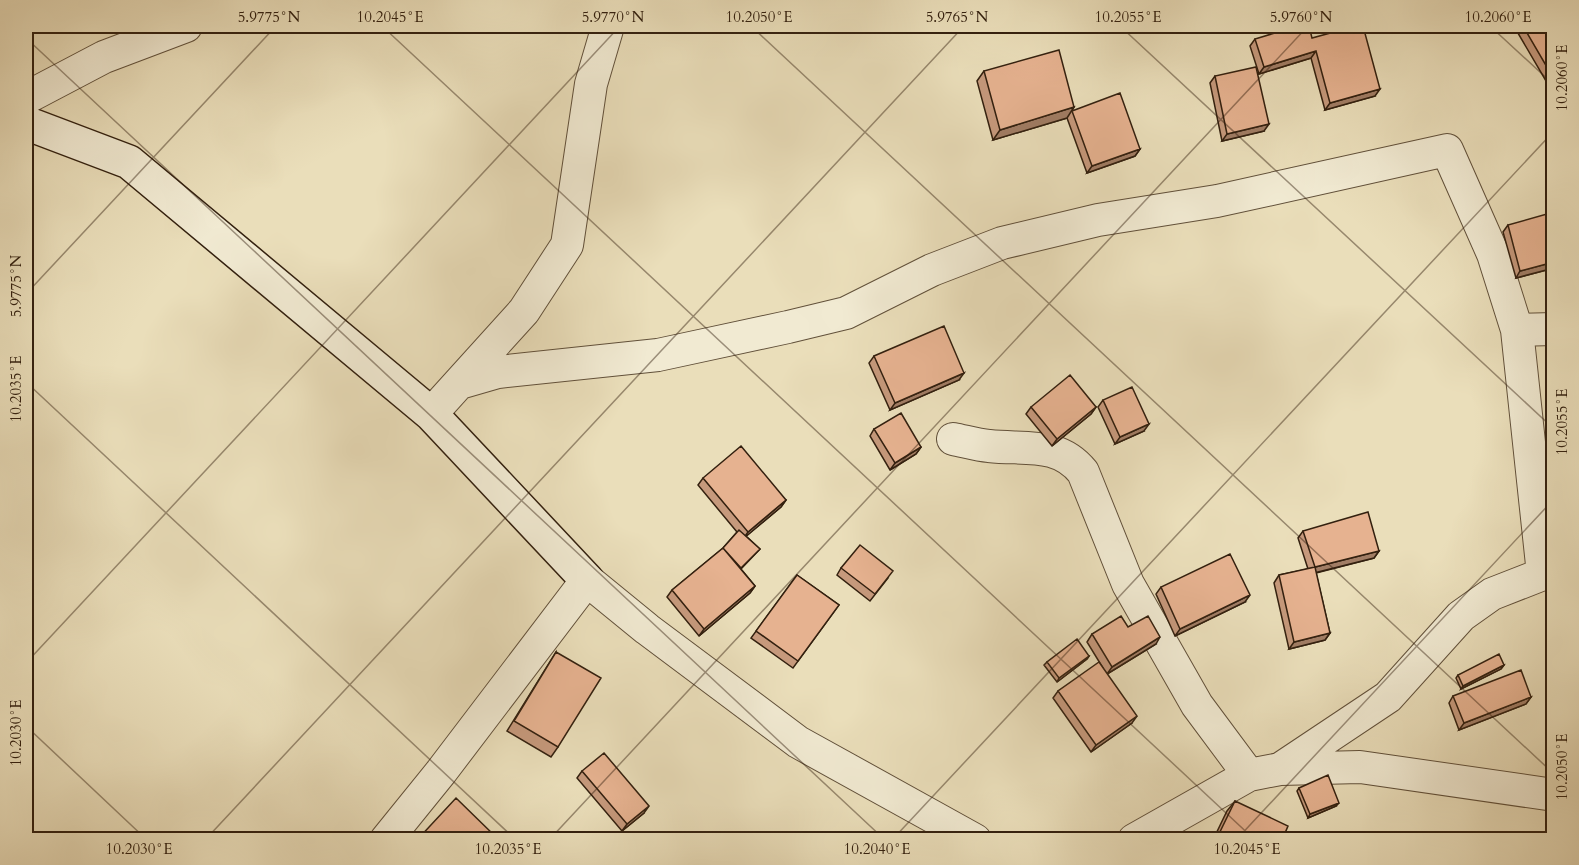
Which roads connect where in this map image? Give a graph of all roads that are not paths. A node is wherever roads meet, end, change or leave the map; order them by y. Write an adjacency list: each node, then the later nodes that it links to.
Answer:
1 (186, 26): 3 (street)
2 (608, 26): 7 (street)
3 (26, 98)
4 (26, 123): 8 (street)
5 (1554, 329): 6 (street)
6 (1516, 330): 7 (street); 10 (street)
7 (460, 383): 8 (street)
8 (431, 414): 11 (street)
9 (953, 439): 13 (street)
10 (1549, 574): 12 (street)
11 (587, 580): 15 (street); 16 (street)
12 (1280, 769): 13 (street); 14 (street)
13 (1249, 775): 17 (street)
14 (1552, 797)
15 (386, 840)
16 (975, 840)
17 (1134, 840)

